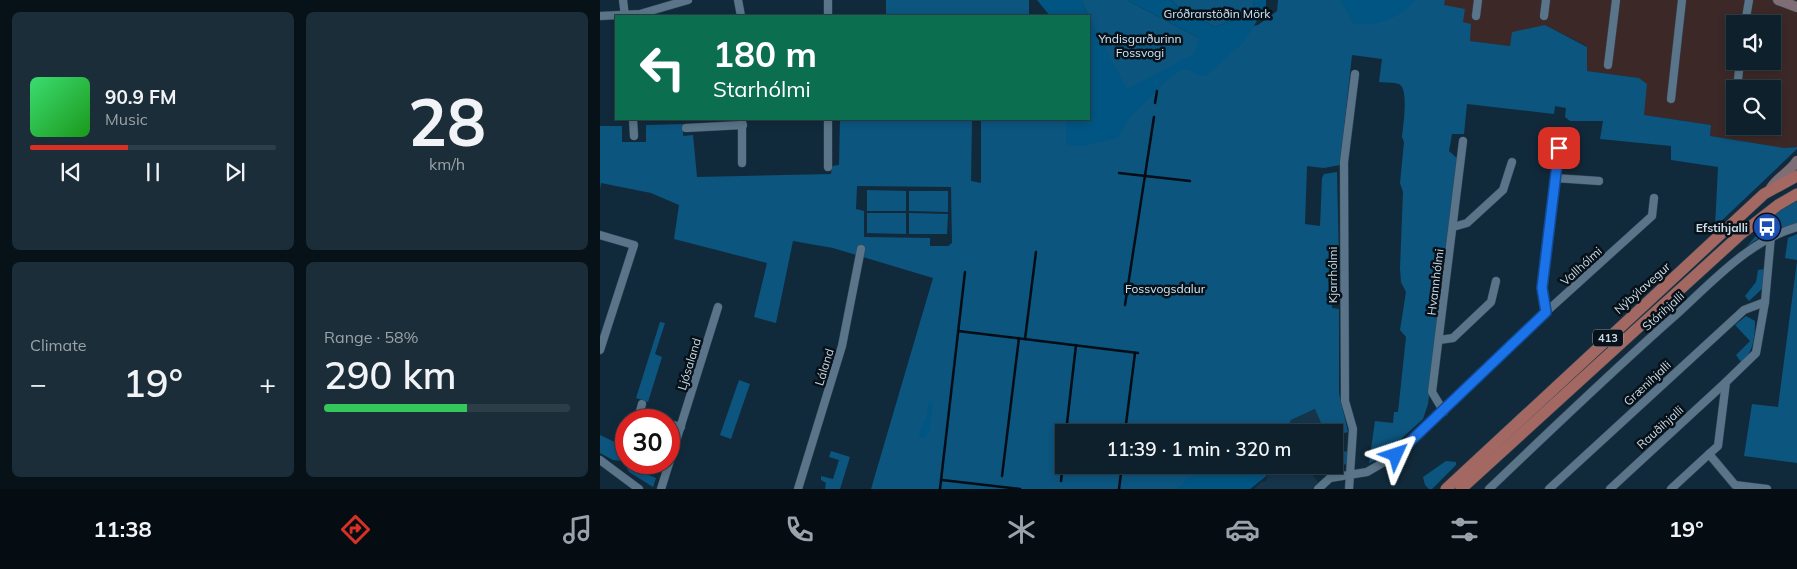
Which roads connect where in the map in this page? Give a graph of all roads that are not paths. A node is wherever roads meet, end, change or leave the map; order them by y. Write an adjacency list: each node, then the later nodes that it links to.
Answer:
1 (624, 0): 10 (street)
2 (688, 0): 11 (street)
3 (738, 0): 12 (street)
4 (828, 0): 13 (street)
5 (1478, 0): 17 (street)
6 (1546, 0): 18 (street)
7 (1616, 0): 19 (street)
8 (1682, 0): 21 (street)
9 (1749, 0): 14 (street)
10 (629, 15)
11 (633, 15)
12 (741, 15)
13 (828, 15)
14 (1746, 15)
15 (600, 16): 16 (street)
16 (615, 16)
17 (1476, 16)
18 (1544, 16)
19 (1608, 65)
20 (1354, 74): 58 (street, Kjarrhólmi)
21 (1671, 99)
22 (634, 120): 26 (street)
23 (828, 120): 32 (street)
24 (742, 122): 25 (street); 31 (street)
25 (686, 128)
26 (634, 136)
27 (1463, 141): 39 (street, Hvannhólmi)
28 (1559, 148): 34 (street)
29 (1797, 161): 36 (street)
30 (1512, 162): 39 (street)
31 (742, 163)
32 (828, 167)
33 (1797, 176): 36 (main road, Nýbýlavegur / 413)
34 (1556, 178): 35 (street); 47 (street)
35 (1599, 181)
36 (1771, 188): 64 (main road, Nýbýlavegur / 413)
37 (1797, 194): 65 (main road, 413)
38 (1654, 198): 47 (street, Vallhólmi)
39 (1453, 227): 48 (street, Hvannhólmi)
40 (1797, 227): 42 (street, Stórihjalli)
41 (600, 235): 49 (street)
42 (1771, 236): 45 (street); 66 (street, Stórihjalli)
43 (861, 249): 61 (street, Láland)
44 (1496, 281): 48 (street)
45 (1765, 302): 50 (street); 67 (street, Grænihjalli)
46 (718, 307): 54 (street, Ljósaland)
47 (1546, 312): 53 (street, Vallhólmi)
48 (1439, 340): 53 (street, Hvannhólmi)
49 (600, 350)
50 (1726, 382): 55 (street); 68 (street, Rauðihjalli)
51 (642, 404): 52 (street)
52 (641, 409)
53 (1444, 412): 58 (street, Vallhólmi)
54 (680, 427)
55 (1709, 454): 69 (street); 70 (street)
56 (600, 460): 59 (street)
57 (666, 474): 60 (street, Ljósaland)
58 (1350, 474): 62 (street, Vallhólmi); 63 (street, Kjarrhólmi)
59 (639, 489)
60 (662, 489)
61 (798, 489)
62 (1318, 489)
63 (1349, 489)
64 (1446, 489)
65 (1462, 489)
66 (1489, 489)
67 (1549, 489)
68 (1610, 489)
69 (1671, 489)
70 (1767, 489)

